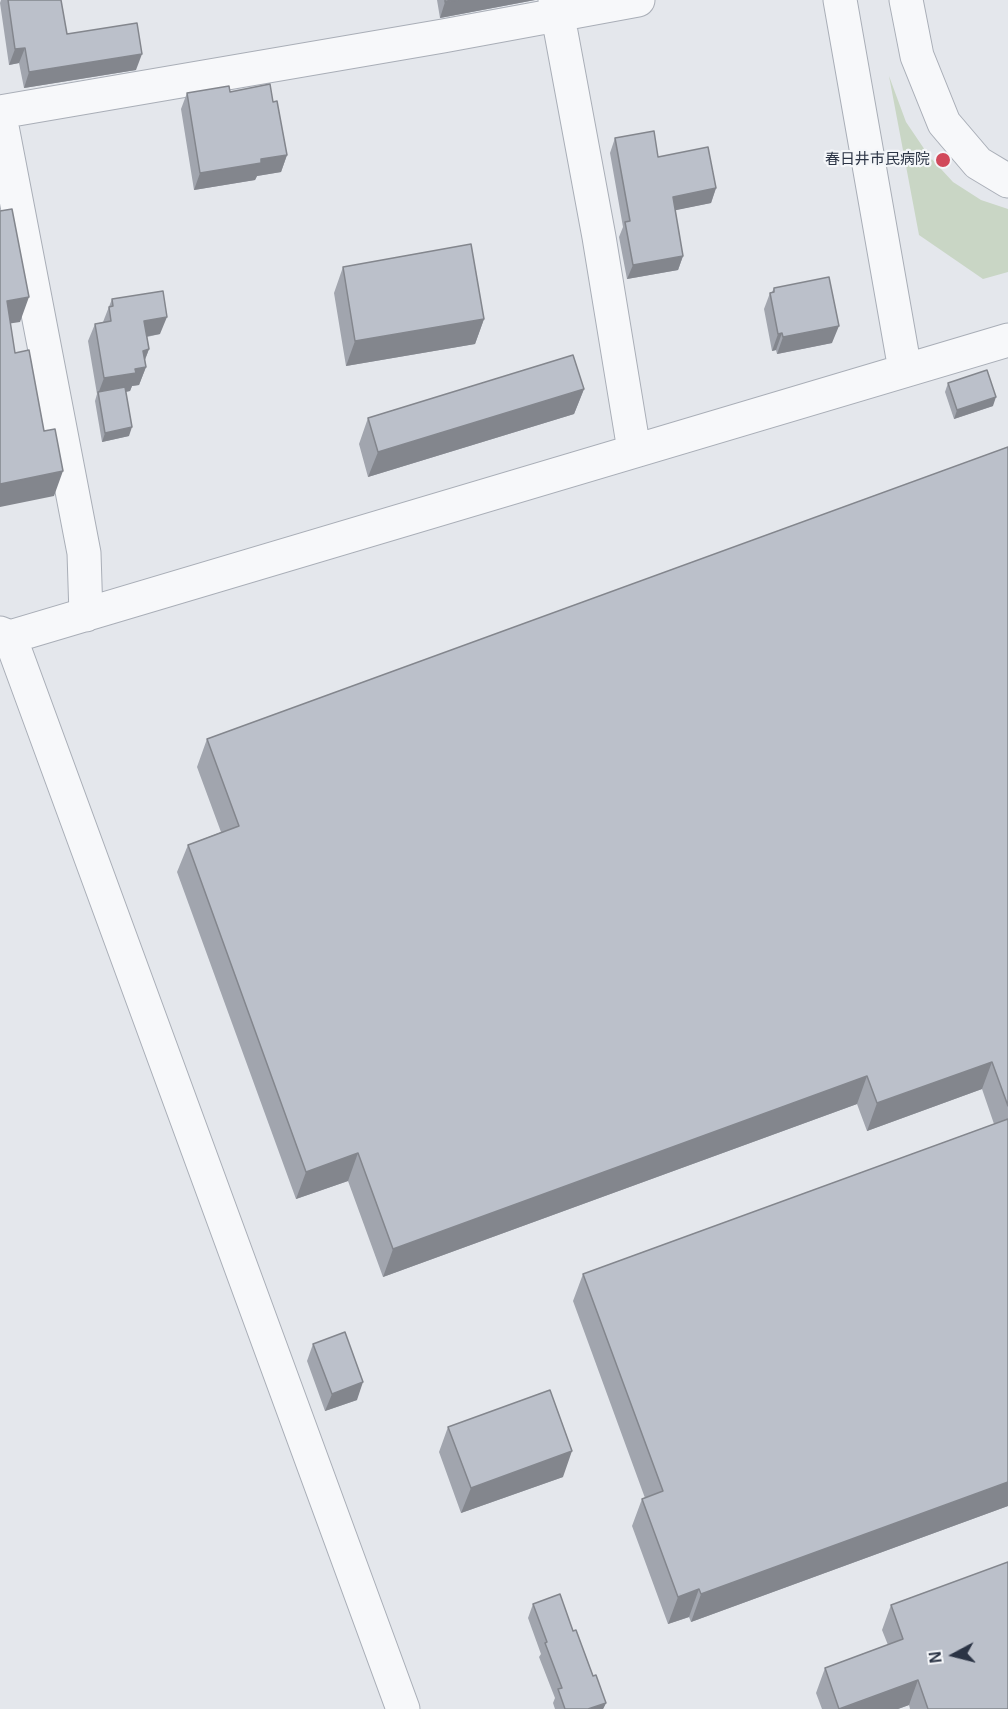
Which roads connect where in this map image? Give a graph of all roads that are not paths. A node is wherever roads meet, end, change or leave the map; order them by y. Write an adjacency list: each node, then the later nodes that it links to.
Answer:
1 (638, 0): 4 (street)
2 (840, 0): 8 (street)
3 (906, 0): 6 (street)
4 (556, 7): 5 (street); 9 (street)
5 (0, 114): 10 (street)
6 (1008, 181)
7 (1008, 340): 8 (street)
8 (905, 370): 9 (street)
9 (634, 450): 10 (street)
10 (86, 615): 11 (street)
11 (3, 637): 12 (street)
12 (403, 1709)

